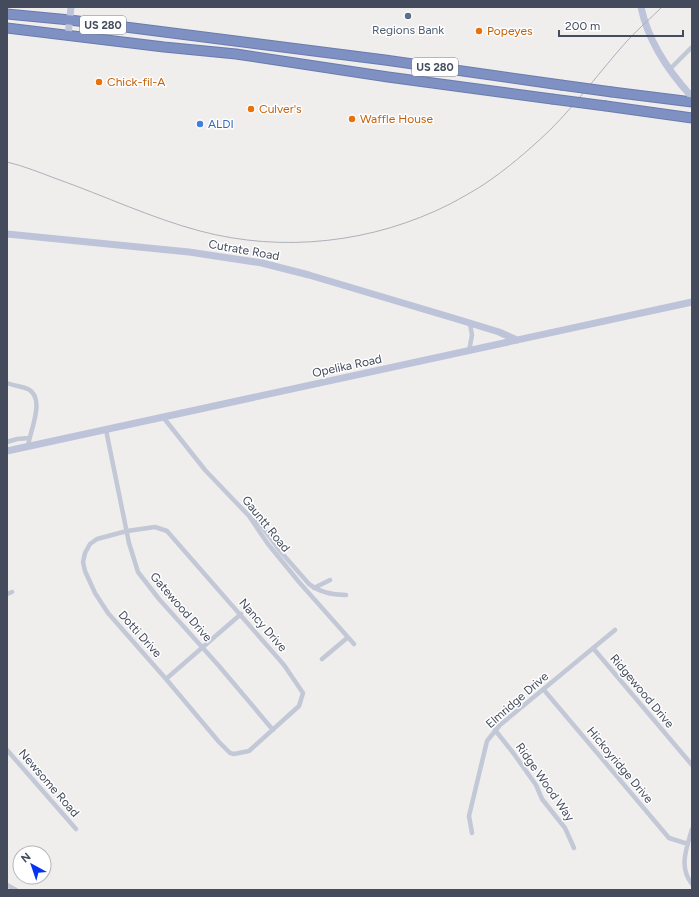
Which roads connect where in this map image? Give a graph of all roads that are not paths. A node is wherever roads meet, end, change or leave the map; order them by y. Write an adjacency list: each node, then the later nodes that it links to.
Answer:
1 (71, 7): 4 (main road)
2 (641, 7): 8 (main road)
3 (7, 14): 4 (highway, US 280)
4 (70, 20): 6 (main road); 10 (highway, US 280, bridge)
5 (7, 28): 6 (highway, US 280)
6 (68, 35): 11 (highway, US 280, bridge)
7 (692, 48): 8 (street)
8 (669, 70): 9 (main road)
9 (692, 98)
10 (692, 102)
11 (692, 118)
12 (7, 234): 14 (main road, Cutrate Road)
13 (692, 302): 15 (main road, Opelika Road)
14 (470, 324): 15 (main road, Cutrate Road); 16 (street)
15 (517, 340): 16 (main road, Opelika Road)
16 (469, 351): 18 (main road, Opelika Road)
17 (7, 383): 21 (street)
18 (163, 417): 19 (main road, Opelika Road); 23 (street, Gauntt Road)
19 (106, 430): 21 (main road, Opelika Road); 24 (street, Gatewood Drive)
20 (7, 442): 21 (street)
21 (29, 442): 22 (main road, Opelika Road)
22 (7, 451)
23 (253, 520): 26 (street); 30 (street, Gauntt Road)
24 (127, 531): 28 (street, Nancy Drive); 32 (street, Gatewood Drive); 35 (street, Dotti Drive)
25 (330, 580): 26 (street)
26 (314, 588): 27 (street)
27 (346, 595)
28 (241, 614): 32 (street); 37 (street, Nancy Drive)
29 (615, 630): 33 (street, Elmridge Drive)
30 (347, 638): 31 (street, Gauntt Road); 34 (street)
31 (354, 644)
32 (202, 647): 35 (street); 37 (street, Gatewood Drive)
33 (593, 648): 36 (street, Elmridge Drive); 41 (street, Ridgewood Drive)
34 (322, 659)
35 (166, 679): 40 (street, Dotti Drive)
36 (544, 690): 38 (street, Elmridge Drive); 45 (street, Hickoyridge Drive)
37 (272, 730): 40 (street, Nancy Drive)
38 (495, 730): 44 (street, Elmridge Drive); 46 (street, Ridge Wood Way)
39 (7, 750): 42 (street, Newsome Road)
40 (234, 754)
41 (692, 765)
42 (76, 829)
43 (692, 829): 45 (street)
44 (472, 833)
45 (688, 844): 47 (street)
46 (574, 848)
47 (692, 884)
48 (7, 885): 49 (street)
49 (16, 890)

